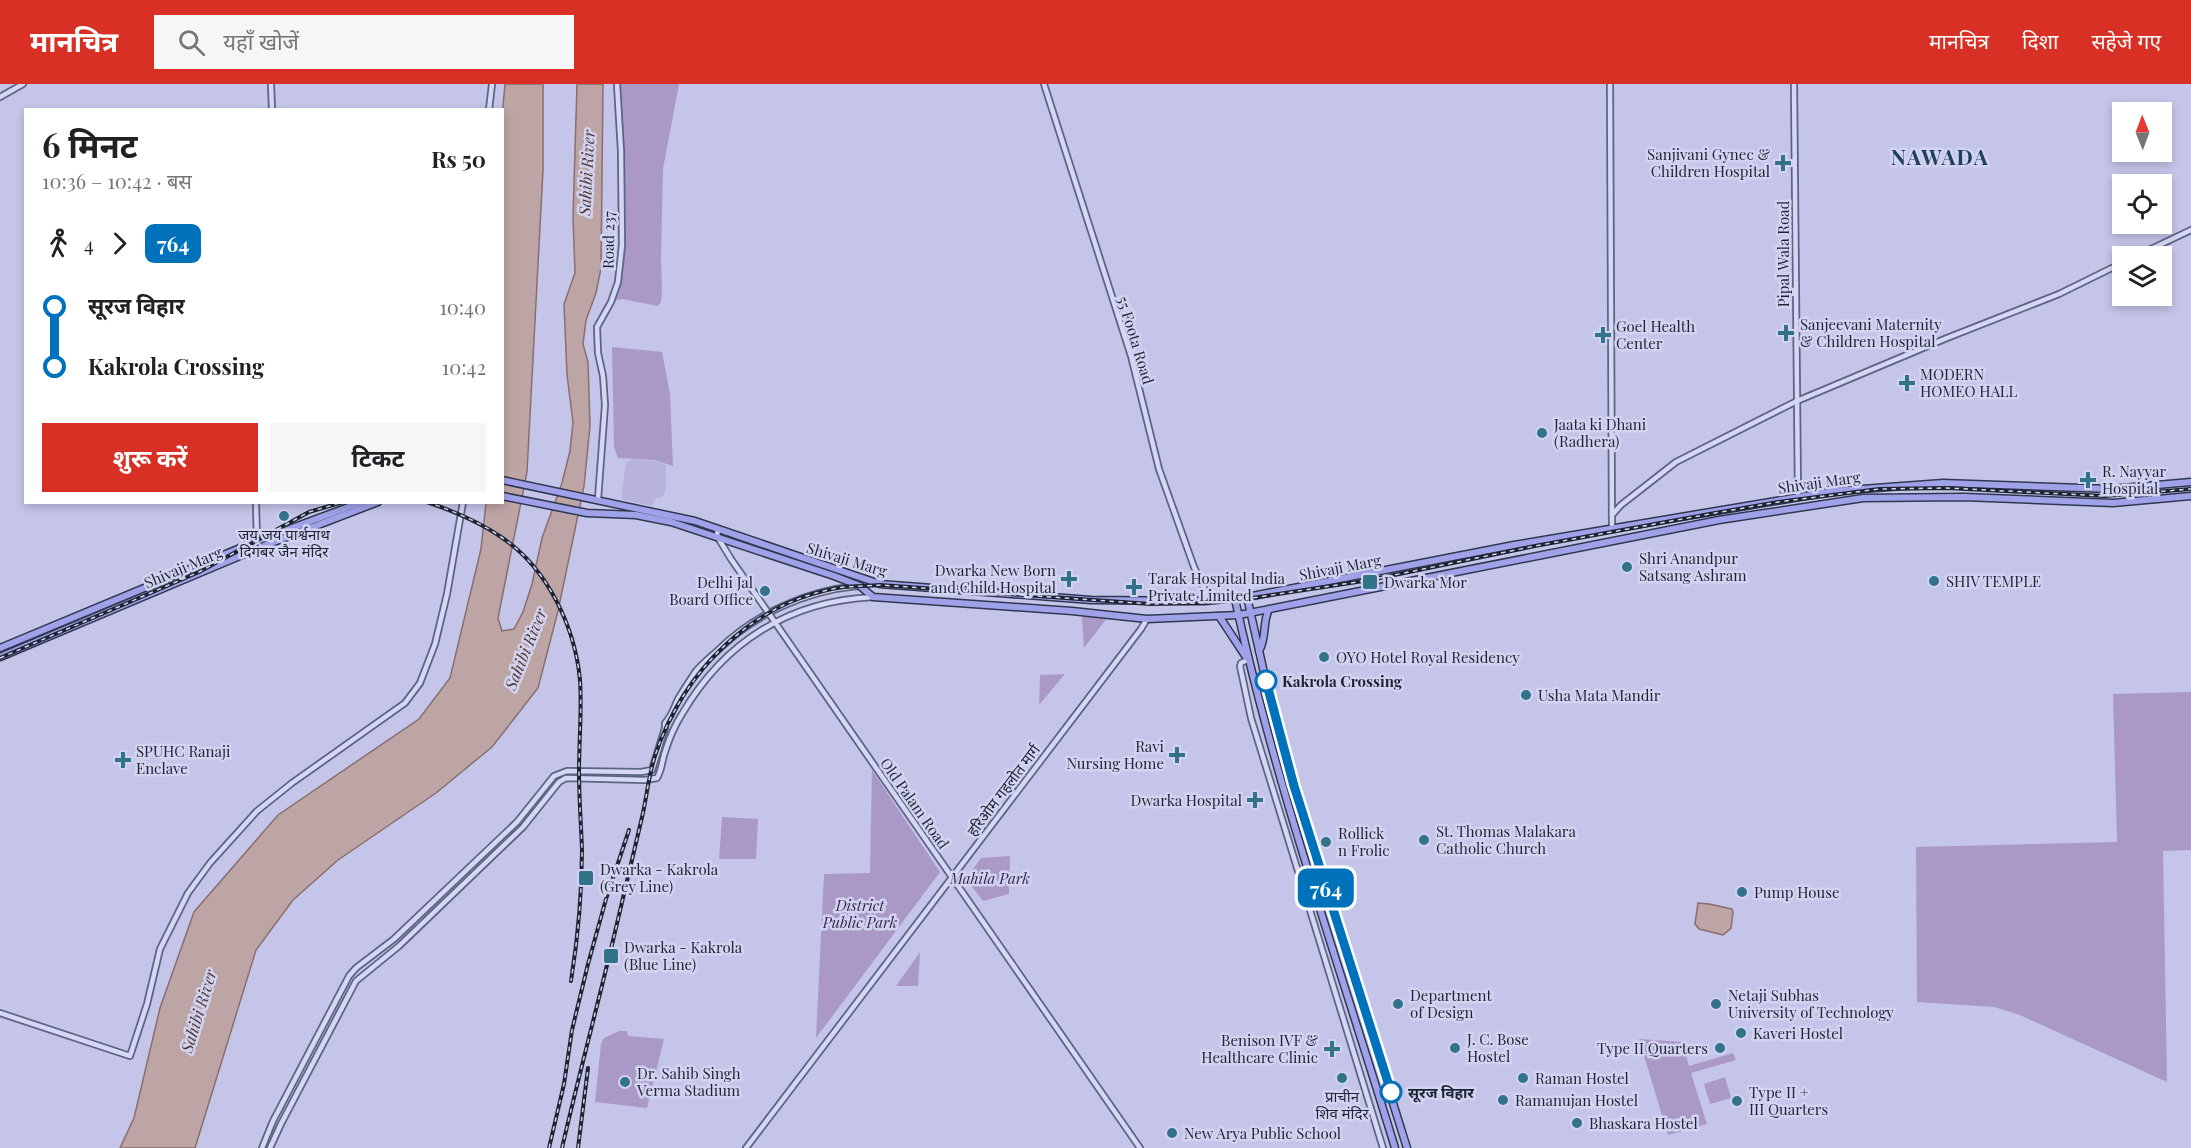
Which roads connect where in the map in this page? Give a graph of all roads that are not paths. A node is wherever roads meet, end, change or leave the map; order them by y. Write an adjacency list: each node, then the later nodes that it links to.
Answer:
1 (23, 84): 8 (street)
2 (271, 84): 9 (street)
3 (492, 84): 10 (street)
4 (617, 84): 21 (street, Road 237)
5 (1044, 84): 42 (street, 55 Foota Road)
6 (1610, 84): 27 (street)
7 (1794, 84): 14 (street, Pipal Wala Road)
8 (0, 97)
9 (272, 108)
10 (489, 108)
11 (2191, 230): 12 (street)
12 (2157, 246)
13 (2112, 268): 14 (street)
14 (1797, 401): 19 (street, Pipal Wala Road); 27 (street)
15 (504, 480): 21 (main road, Shivaji Marg)
16 (2191, 482): 17 (main road, Shivaji Marg)
17 (2042, 487): 19 (main road, Shivaji Marg); 22 (main road)
18 (504, 496): 29 (main road, Shivaji Marg)
19 (1798, 496): 28 (main road, Shivaji Marg)
20 (2191, 496): 22 (main road, Shivaji Marg)
21 (598, 499): 29 (main road, Shivaji Marg)
22 (2041, 500): 34 (main road, Shivaji Marg)
23 (256, 504): 32 (street)
24 (357, 504): 32 (main road, Shivaji Marg)
25 (373, 504): 33 (main road, Shivaji Marg)
26 (463, 504): 57 (street)
27 (1612, 515): 28 (street)
28 (1612, 528): 30 (main road, Shivaji Marg)
29 (717, 532): 36 (main road, Shivaji Marg); 37 (main road, Shivaji Marg); 44 (street, Old Palam Road)
30 (1562, 538): 31 (main road, Shivaji Marg); 34 (main road)
31 (1546, 540): 35 (main road); 40 (main road, Shivaji Marg)
32 (257, 541): 33 (street); 50 (main road, Shivaji Marg)
33 (257, 549): 52 (main road, Shivaji Marg)
34 (1567, 550): 35 (main road, Shivaji Marg)
35 (1551, 553): 43 (main road, Shivaji Marg)
36 (880, 585): 37 (main road); 39 (main road); 42 (main road, Shivaji Marg)
37 (860, 586): 38 (main road, Shivaji Marg); 44 (street)
38 (873, 597): 39 (main road, Shivaji Marg); 49 (street)
39 (887, 597): 48 (main road, Shivaji Marg)
40 (1247, 597): 41 (main road, Shivaji Marg); 45 (main road)
41 (1235, 599): 42 (main road, Shivaji Marg); 46 (main road)
42 (1210, 601)
43 (1269, 609): 45 (main road, Shivaji Marg); 51 (main road)
44 (768, 613): 49 (street, Old Palam Road); 54 (street)
45 (1251, 613): 46 (main road, Shivaji Marg); 51 (main road)
46 (1239, 615): 47 (main road, Shivaji Marg); 53 (main road)
47 (1219, 616): 48 (main road, Shivaji Marg); 53 (main road)
48 (1147, 619): 56 (street, हरिओम गहलोत मार्ग)
49 (775, 623): 55 (street); 56 (street, Old Palam Road)
50 (0, 648)
51 (1259, 651): 64 (main road)
52 (0, 657)
53 (1249, 660): 62 (street); 63 (main road)
54 (603, 771): 55 (street); 58 (street)
55 (603, 779): 59 (street)
56 (951, 877): 60 (street, हरिओम गहलोत मार्ग); 61 (street, Old Palam Road)
57 (0, 1013)
58 (262, 1148)
59 (270, 1148)
60 (746, 1148)
61 (1140, 1148)
62 (1383, 1148)
63 (1395, 1148)
64 (1407, 1148)

